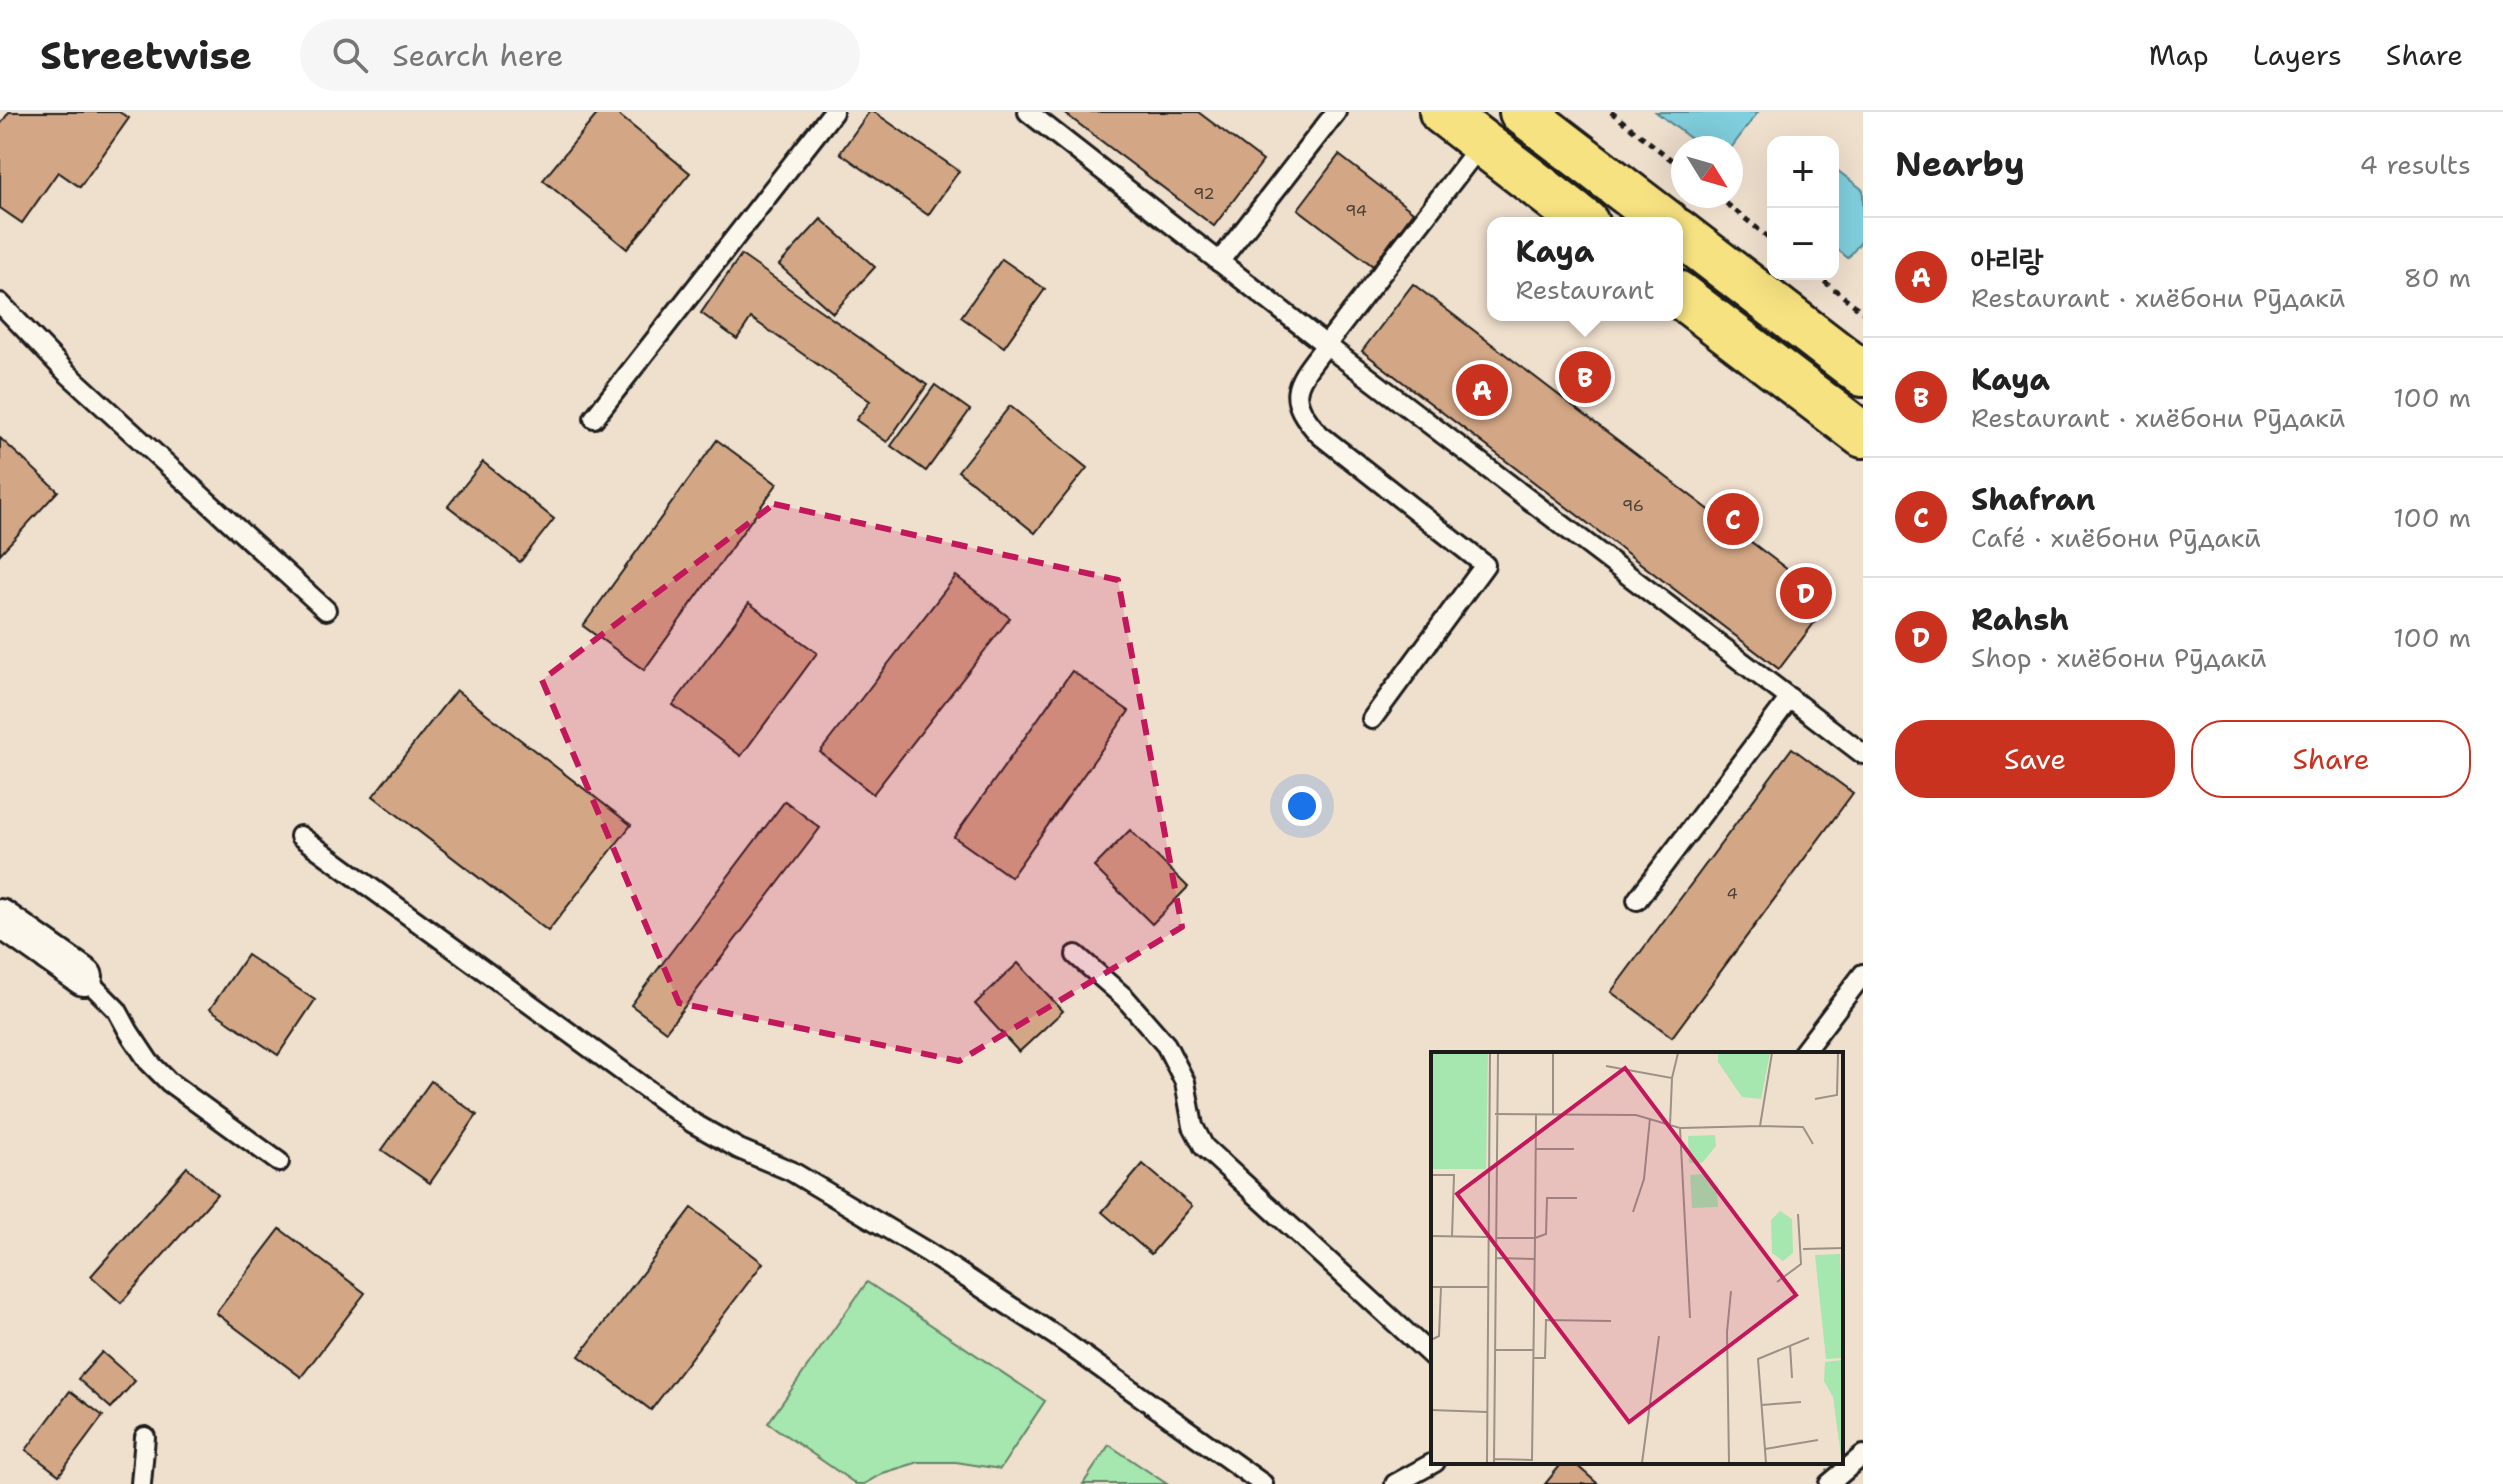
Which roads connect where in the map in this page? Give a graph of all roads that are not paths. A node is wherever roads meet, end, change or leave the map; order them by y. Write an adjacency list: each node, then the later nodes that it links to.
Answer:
1 (833, 112): 15 (lane)
2 (1028, 112): 10 (lane)
3 (1336, 112): 10 (lane)
4 (1442, 112): 6 (highway)
5 (1522, 112): 8 (highway)
6 (1495, 128): 7 (highway); 13 (lane)
7 (1580, 217)
8 (1659, 217)
9 (1683, 236): 14 (highway)
10 (1219, 262): 13 (lane)
11 (1683, 298): 16 (highway)
12 (0, 303): 17 (lane)
13 (1326, 345): 18 (lane); 19 (lane)
14 (1863, 374)
15 (594, 418)
16 (1863, 435)
17 (326, 610)
18 (1790, 698): 20 (lane); 22 (lane)
19 (1372, 719)
20 (1863, 754)
21 (300, 836): 34 (lane)
22 (1637, 900)
23 (0, 918): 26 (street)
24 (1076, 955): 29 (lane)
25 (1863, 974): 27 (lane)
26 (84, 977): 28 (lane)
27 (1804, 1052)
28 (279, 1162)
29 (1431, 1355)
30 (145, 1437): 33 (lane)
31 (1863, 1455): 36 (lane)
32 (1431, 1464): 35 (lane)
33 (141, 1484)
34 (1263, 1484)
35 (1395, 1484)
36 (1829, 1484)

